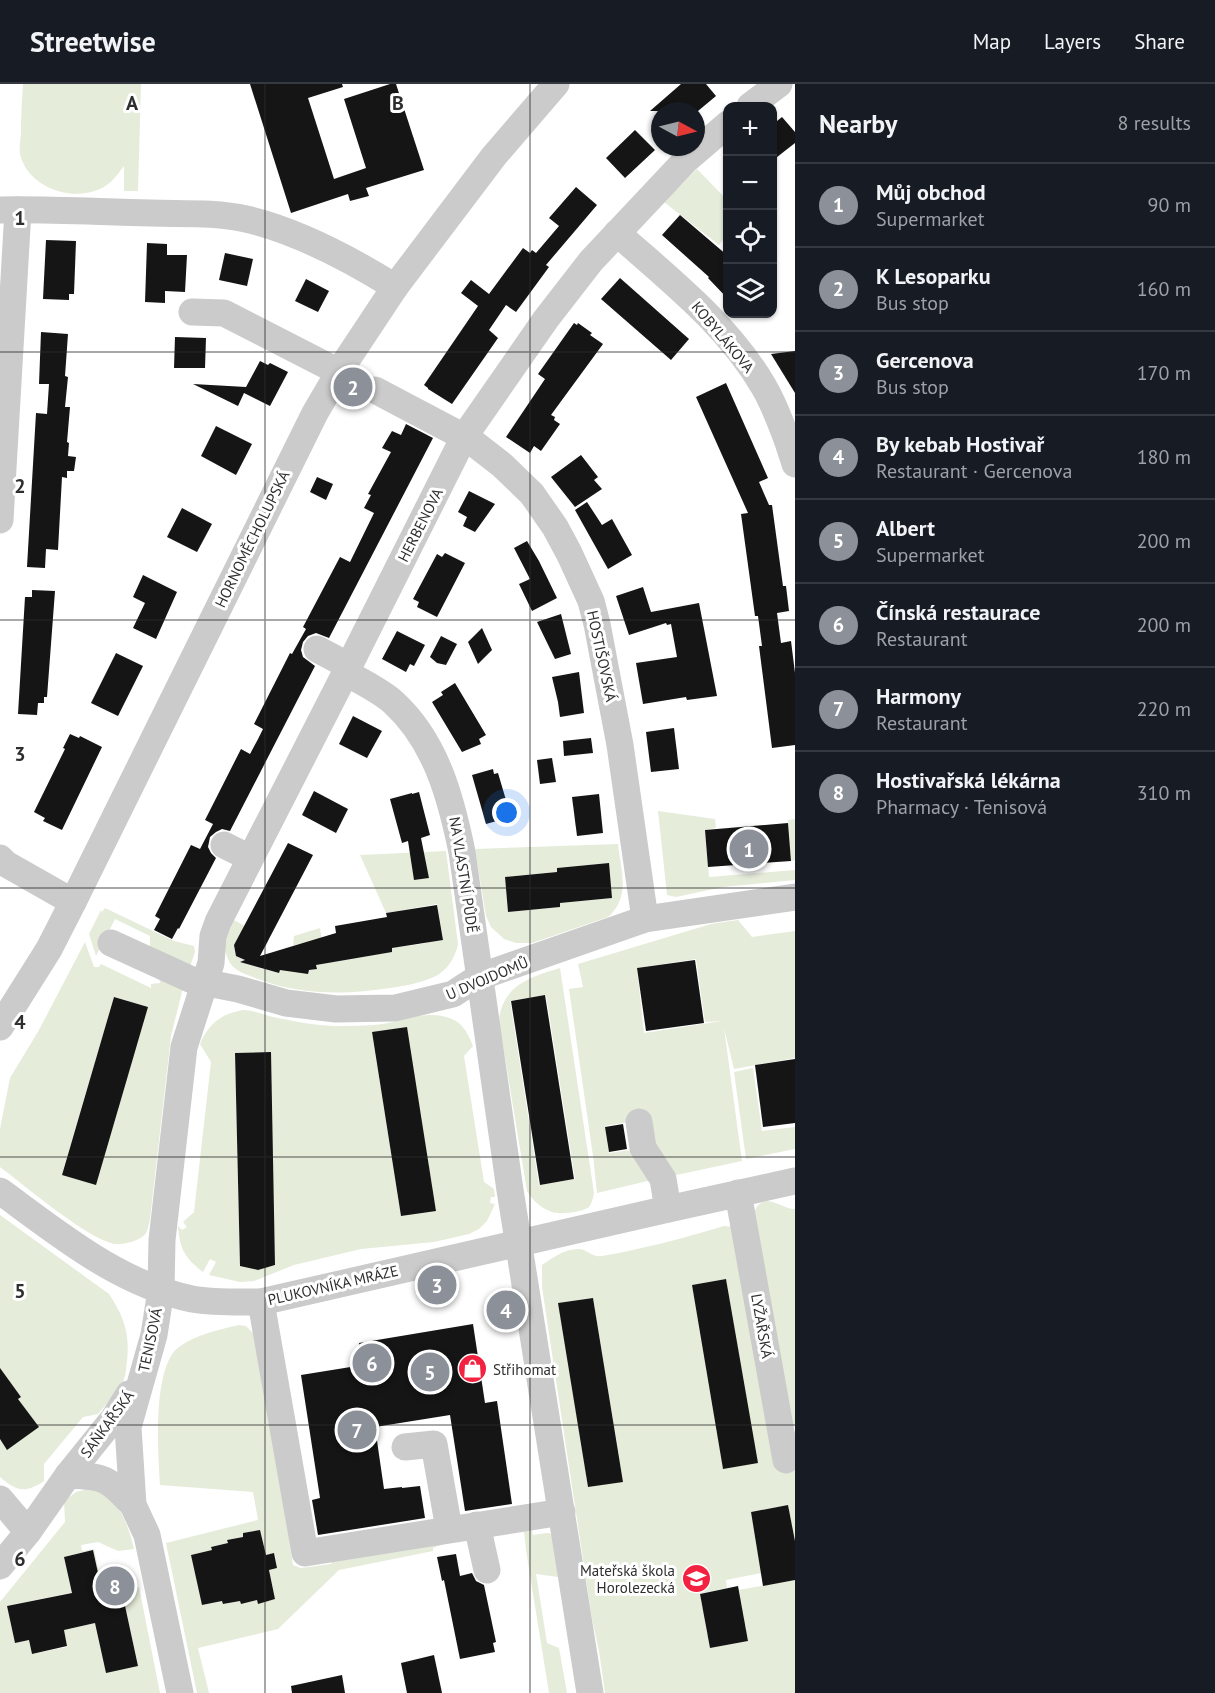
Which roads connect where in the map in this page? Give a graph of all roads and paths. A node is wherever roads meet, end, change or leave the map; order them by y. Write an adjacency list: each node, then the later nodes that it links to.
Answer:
1 (556, 84): 7 (street, HORNOMĚCHOLUPSKÁ)
2 (779, 84): 3 (street)
3 (755, 102)
4 (723, 128): 6 (street, HERBENOVA)
5 (9, 210): 7 (street); 13 (street)
6 (617, 233): 11 (street, HERBENOVA); 12 (street, KOBYLÁKOVA)
7 (395, 287): 9 (street, HORNOMĚCHOLUPSKÁ)
8 (192, 312): 9 (street)
9 (339, 372): 20 (street, HORNOMĚCHOLUPSKÁ)
10 (375, 390): 11 (street, HOSTIŠOVSKÁ)
11 (464, 437): 15 (street, HERBENOVA); 21 (street, HOSTIŠOVSKÁ)
12 (794, 460)
13 (0, 520)
14 (317, 649): 15 (street, NA VLASTNÍ PŮDĚ)
15 (347, 669): 18 (street, HERBENOVA); 23 (street, NA VLASTNÍ PŮDĚ)
16 (224, 845): 18 (street)
17 (0, 858): 20 (street)
18 (250, 858): 24 (street, HERBENOVA)
19 (795, 897): 21 (street, U DVOJDOMŮ)
20 (73, 902): 25 (street, HORNOMĚCHOLUPSKÁ)
21 (645, 919): 23 (street, U DVOJDOMŮ)
22 (111, 943): 24 (street, U DVOJDOMŮ)
23 (479, 977): 24 (street, U DVOJDOMŮ); 31 (street, NA VLASTNÍ PŮDĚ)
24 (204, 982): 32 (street, TENISOVÁ)
25 (0, 1027)
26 (639, 1122): 30 (street)
27 (795, 1181): 29 (street, PLUKOVNÍKA MRÁZE)
28 (0, 1191): 32 (street, PLUKOVNÍKA MRÁZE)
29 (738, 1193): 30 (street, PLUKOVNÍKA MRÁZE); 36 (street, LYŽAŘSKÁ)
30 (668, 1209): 31 (street, PLUKOVNÍKA MRÁZE)
31 (519, 1243): 33 (street, PLUKOVNÍKA MRÁZE); 40 (street, NA VLASTNÍ PŮDĚ)
32 (161, 1290): 33 (street, PLUKOVNÍKA MRÁZE); 34 (street, TENISOVÁ)
33 (261, 1302): 42 (street)
34 (144, 1370): 37 (street, SÁŇKAŘSKÁ); 39 (street, TENISOVÁ)
35 (405, 1448): 42 (street)
36 (786, 1460)
37 (68, 1475): 39 (street, SÁŇKAŘSKÁ); 43 (street, SÁŇKAŘSKÁ)
38 (0, 1499): 43 (street)
39 (133, 1505): 46 (street, TENISOVÁ)
40 (562, 1512): 41 (street); 47 (street, NA VLASTNÍ PŮDĚ)
41 (477, 1525): 42 (street); 45 (street)
42 (449, 1529)
43 (28, 1532): 44 (street, SÁŇKAŘSKÁ)
44 (0, 1566)
45 (488, 1570)
46 (180, 1693)
47 (590, 1693)

